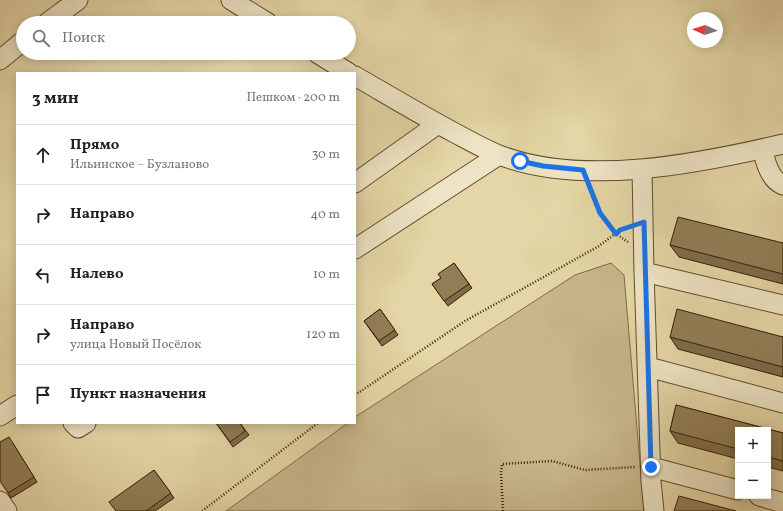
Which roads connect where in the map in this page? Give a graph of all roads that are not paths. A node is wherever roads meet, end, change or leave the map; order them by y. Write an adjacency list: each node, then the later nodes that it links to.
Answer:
1 (78, 0): 3 (street)
2 (231, 0): 4 (street)
3 (56, 16)
4 (257, 16)
5 (16, 47): 6 (street)
6 (0, 60)
7 (328, 60): 8 (street)
8 (347, 72)
9 (356, 77): 10 (street)
10 (438, 124): 13 (street); 15 (street)
11 (783, 144): 12 (street)
12 (762, 149): 14 (street); 16 (street)
13 (499, 155): 14 (street); 17 (street)
14 (642, 169): 18 (street)
15 (356, 182)
16 (783, 185)
17 (356, 248)
18 (644, 272): 19 (street); 20 (street)
19 (783, 305)
20 (648, 367): 21 (street); 26 (street)
21 (783, 403)
22 (16, 406): 23 (street)
23 (0, 416)
24 (74, 424): 25 (street)
25 (84, 424)
26 (651, 467): 27 (street); 32 (street)
27 (735, 489)
28 (769, 499): 30 (street)
29 (0, 501): 31 (street)
30 (783, 503)
31 (7, 511)
32 (654, 511)

